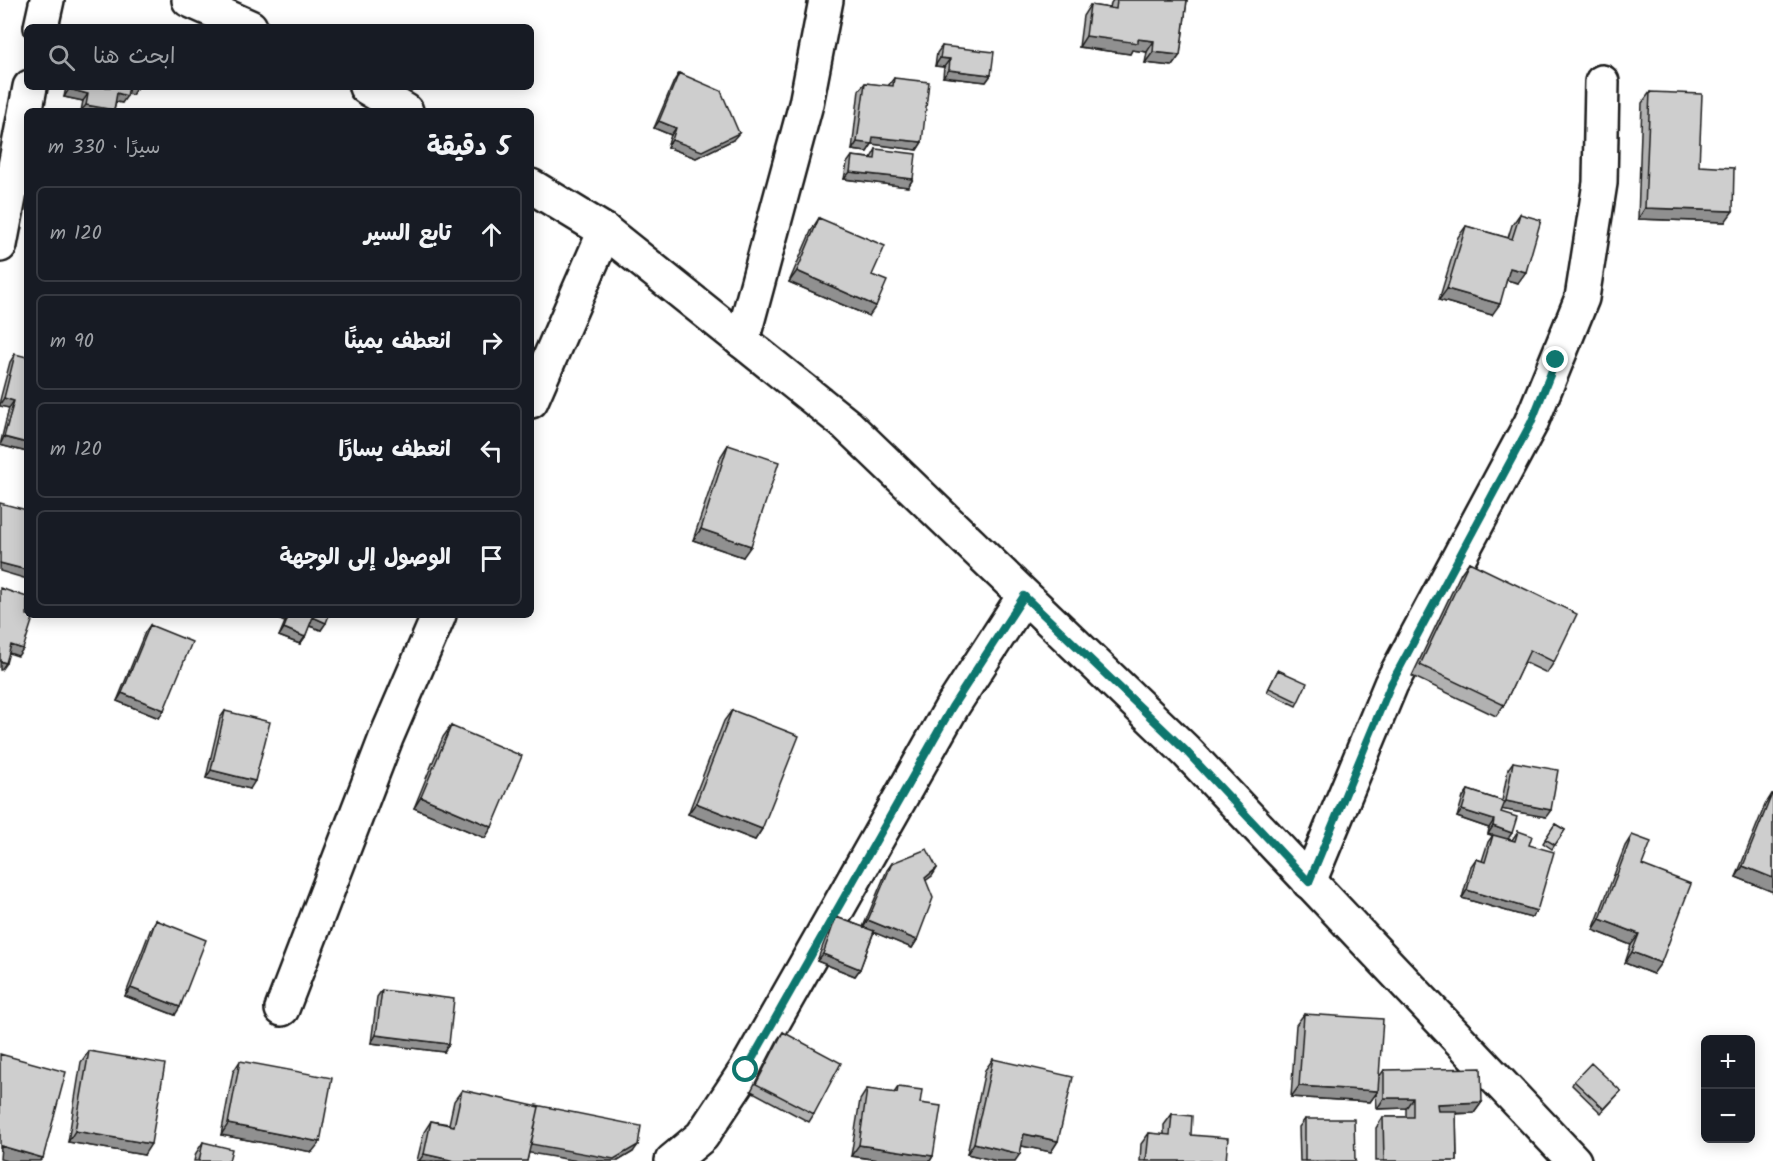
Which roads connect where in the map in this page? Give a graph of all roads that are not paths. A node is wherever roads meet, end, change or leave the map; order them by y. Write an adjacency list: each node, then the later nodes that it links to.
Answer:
1 (47, 0): 4 (street)
2 (189, 0): 5 (street)
3 (826, 0): 15 (street)
4 (43, 24)
5 (243, 24)
6 (1602, 82): 19 (street)
7 (29, 90): 9 (street)
8 (371, 90): 10 (street)
9 (26, 108)
10 (401, 108)
11 (24, 119): 14 (street)
12 (534, 188): 13 (street)
13 (605, 231): 15 (street); 16 (street)
14 (0, 245)
15 (742, 341): 17 (street)
16 (534, 394)
17 (1024, 596): 19 (street); 21 (street)
18 (438, 618): 20 (street)
19 (1309, 882): 22 (street)
20 (282, 1009)
21 (672, 1161)
22 (1575, 1161)

